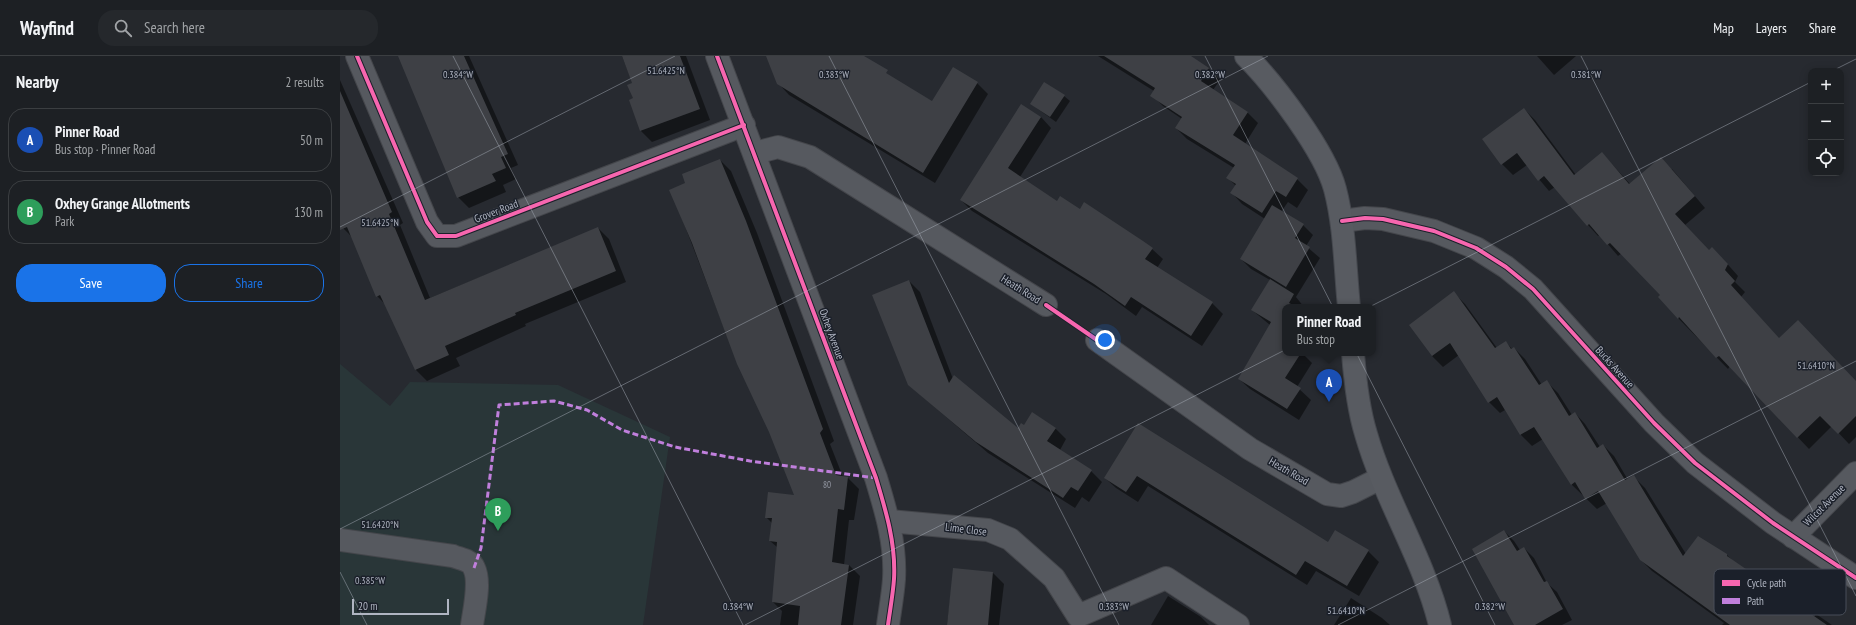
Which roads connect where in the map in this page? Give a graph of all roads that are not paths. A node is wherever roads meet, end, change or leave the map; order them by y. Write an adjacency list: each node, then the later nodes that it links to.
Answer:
1 (357, 56): 4 (street, Grover Road)
2 (717, 56): 4 (street, Oxhey Avenue)
3 (1246, 56): 6 (main road)
4 (744, 124): 5 (street, Oxhey Avenue)
5 (755, 153): 8 (street, Heath Road); 13 (street, Oxhey Avenue)
6 (1342, 221): 7 (main road); 14 (street, Bucks Avenue)
7 (1349, 304)
8 (1046, 305)
9 (1097, 340): 12 (street, Heath Road)
10 (1353, 356): 12 (main road)
11 (1856, 473): 14 (street, Wilcot Avenue)
12 (1381, 478): 22 (main road)
13 (889, 521): 20 (street, Oxhey Avenue); 21 (street, Lime Close)
14 (1793, 537): 16 (street, Bucks Avenue)
15 (340, 540): 19 (street)
16 (1842, 569)
17 (1846, 571): 18 (street, Bucks Avenue)
18 (1856, 578)
19 (472, 625)
20 (888, 625)
21 (1238, 625)
22 (1440, 625)

